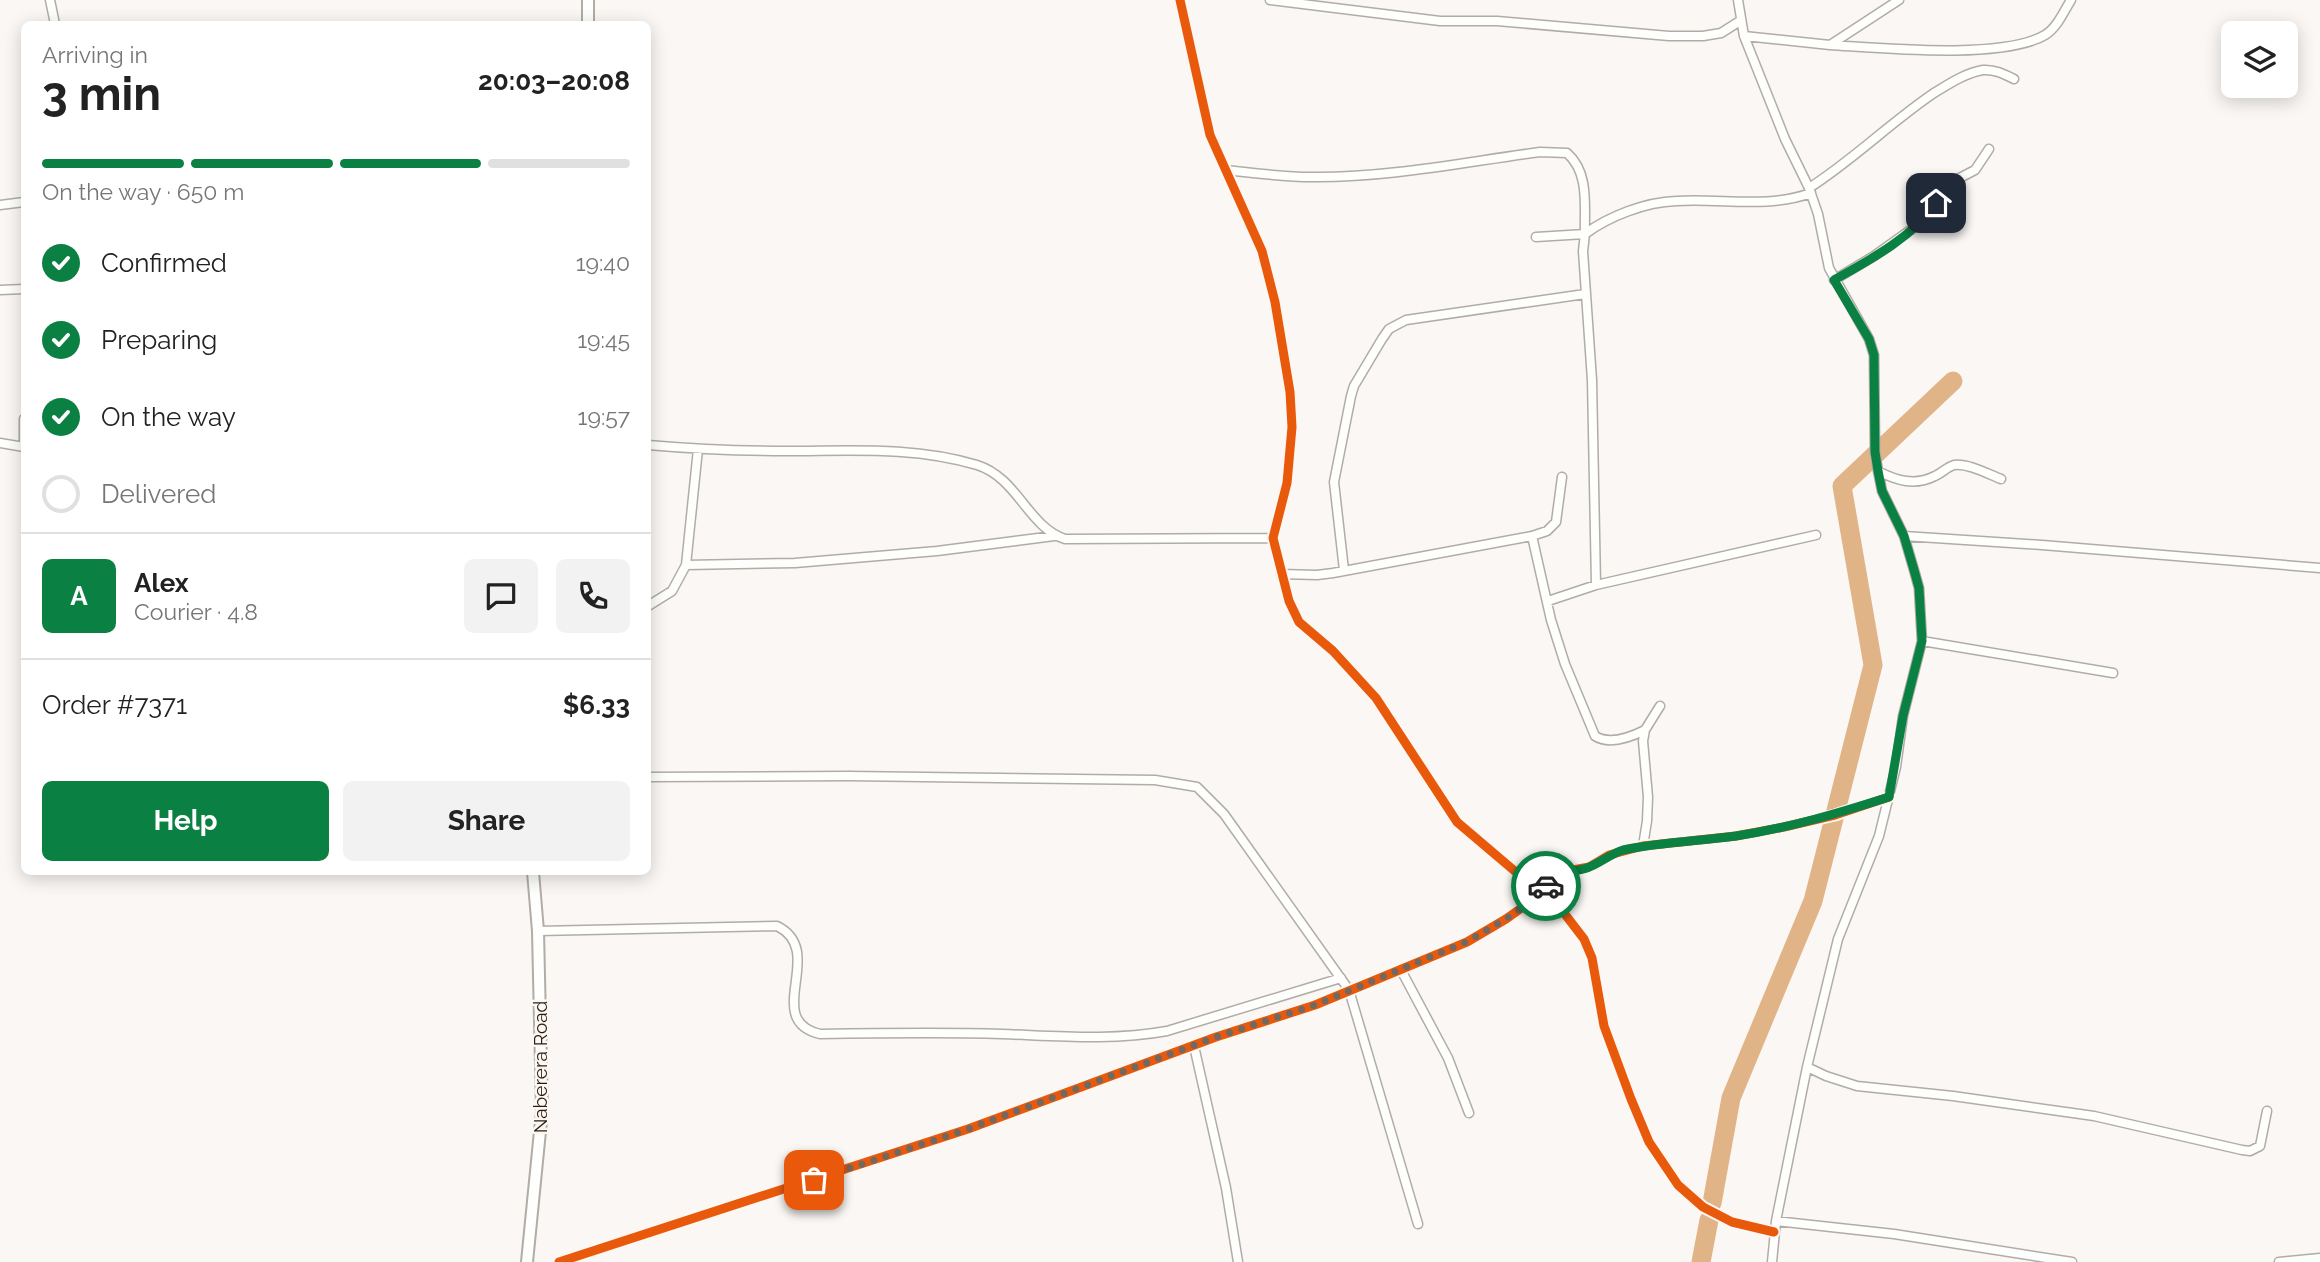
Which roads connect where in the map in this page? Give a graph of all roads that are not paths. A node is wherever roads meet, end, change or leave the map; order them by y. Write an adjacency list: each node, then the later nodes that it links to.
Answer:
1 (50, 0): 8 (street)
2 (588, 0): 9 (street)
3 (1180, 0): 15 (street)
4 (1270, 0): 10 (street)
5 (1738, 0): 10 (street)
6 (1899, 0): 12 (street)
7 (2071, 0): 12 (street)
8 (54, 21)
9 (588, 21)
10 (1740, 21): 11 (street)
11 (1744, 36): 12 (street); 16 (street)
12 (1830, 45)
13 (2014, 79): 16 (street)
14 (1989, 149): 21 (street)
15 (1226, 170): 19 (street); 36 (street)
16 (1810, 191): 19 (street); 21 (street)
17 (21, 202): 18 (street)
18 (0, 205)
19 (1585, 233): 20 (street); 24 (street)
20 (1536, 237)
21 (1834, 280): 29 (street)
22 (21, 289): 23 (street)
23 (0, 290)
24 (1585, 294): 39 (street); 41 (street)
25 (0, 443): 26 (street)
26 (21, 445)
27 (651, 445): 28 (street)
28 (698, 449): 33 (street); 37 (street)
29 (1878, 471): 31 (street); 35 (street)
30 (1562, 477): 34 (street)
31 (2001, 479)
32 (1816, 535): 41 (street)
33 (1054, 536): 36 (street); 37 (street)
34 (1532, 536): 39 (street); 42 (street)
35 (1904, 536): 38 (street); 44 (street)
36 (1273, 538): 40 (street)
37 (686, 565): 43 (street)
38 (2320, 568)
39 (1344, 570): 40 (street)
40 (1281, 574): 52 (street)
41 (1596, 585): 42 (street)
42 (1548, 601): 47 (street)
43 (651, 604)
44 (1922, 641): 45 (street); 49 (street)
45 (2113, 673)
46 (1660, 706): 47 (street)
47 (1645, 730): 50 (street)
48 (651, 777): 55 (street)
49 (1889, 797): 50 (street); 58 (street)
50 (1643, 846): 52 (street)
51 (533, 875): 53 (street, Naberera Road)
52 (1541, 894): 54 (street); 63 (street)
53 (538, 931): 55 (street); 65 (street, Naberera Road)
54 (1401, 970): 56 (street); 60 (street)
55 (1340, 978): 56 (street)
56 (1349, 990): 57 (street); 62 (street)
57 (1194, 1046): 66 (street); 67 (street)
58 (1807, 1067): 59 (street); 61 (street)
59 (2267, 1111)
60 (1469, 1113)
61 (1776, 1221): 63 (street); 69 (street)
62 (1418, 1224)
63 (1774, 1232): 68 (street)
64 (2320, 1258): 70 (street)
65 (527, 1262)
66 (559, 1262)
67 (1238, 1262)
68 (1772, 1262)
69 (2072, 1262)
70 (2279, 1262)

